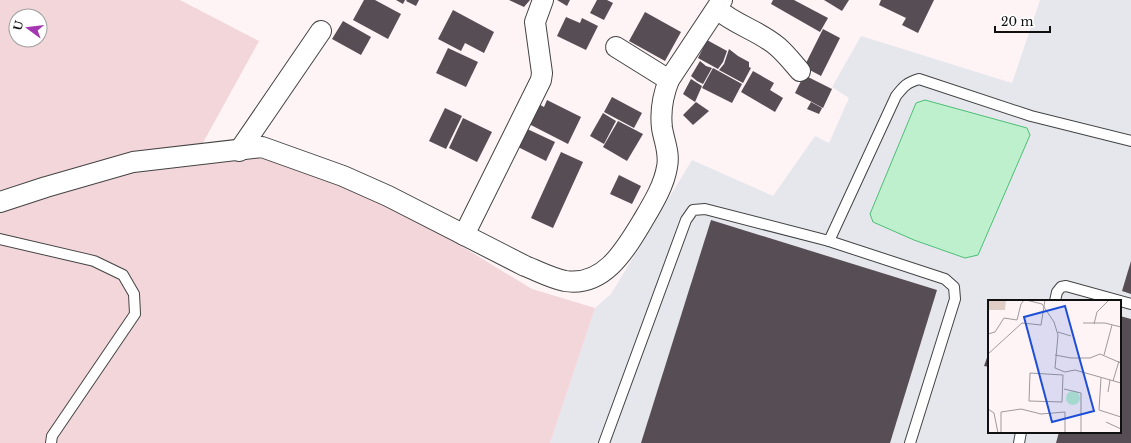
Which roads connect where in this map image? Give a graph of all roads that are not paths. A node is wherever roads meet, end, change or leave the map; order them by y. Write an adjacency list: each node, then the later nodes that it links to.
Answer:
1 (543, 0): 10 (street)
2 (719, 4): 5 (street); 6 (street)
3 (321, 31): 8 (street)
4 (616, 47): 6 (street)
5 (800, 71)
6 (669, 80): 10 (street)
7 (1131, 141): 12 (lane)
8 (239, 151): 9 (street); 10 (street)
9 (0, 202)
10 (464, 235)
11 (0, 240): 18 (lane)
12 (829, 240): 19 (lane); 20 (lane)
13 (1055, 300): 14 (lane)
14 (1117, 300)
15 (1121, 301): 16 (lane)
16 (1131, 304)
17 (1021, 433): 21 (lane)
18 (51, 443)
19 (604, 443)
20 (910, 443)
21 (1019, 443)

